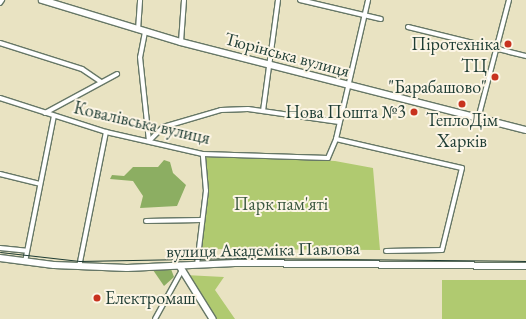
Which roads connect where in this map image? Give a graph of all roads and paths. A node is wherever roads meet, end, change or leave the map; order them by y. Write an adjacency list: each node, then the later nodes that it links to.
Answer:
1 (2, 0): 9 (street)
2 (42, 0): 13 (main road, Тюрінська вулиця)
3 (140, 0): 13 (street)
4 (184, 0): 15 (street)
5 (278, 0): 19 (street)
6 (300, 0): 10 (street)
7 (368, 0): 10 (street)
8 (509, 0): 17 (street)
9 (0, 3)
10 (364, 16): 11 (street); 22 (street)
11 (381, 19)
12 (408, 26): 17 (street)
13 (138, 30): 14 (main road, Тюрінська вулиця)
14 (145, 32): 15 (main road, Тюрінська вулиця); 32 (street)
15 (182, 42): 19 (main road, Тюрінська вулиця)
16 (0, 43): 21 (street)
17 (496, 49): 18 (street); 27 (street)
18 (526, 56)
19 (272, 65): 22 (main road, Тюрінська вулиця); 24 (street)
20 (117, 74): 21 (street)
21 (100, 81): 25 (street)
22 (348, 85): 27 (main road, Тюрінська вулиця); 28 (street)
23 (0, 98): 25 (street, Ковалівська вулиця)
24 (263, 111): 28 (street); 32 (street)
25 (45, 113): 26 (street, Ковалівська вулиця)
26 (54, 116): 30 (street, Ковалівська вулиця); 35 (street)
27 (478, 119): 29 (main road, Тюрінська вулиця)
28 (339, 122): 31 (street)
29 (526, 130)
30 (106, 132): 32 (street, Ковалівська вулиця); 45 (street)
31 (336, 139): 33 (street, Ковалівська вулиця); 40 (street)
32 (149, 141): 33 (street, Ковалівська вулиця)
33 (203, 154): 36 (street)
34 (0, 174): 35 (street)
35 (40, 184): 39 (street)
36 (201, 220): 37 (street); 43 (street)
37 (146, 221)
38 (0, 248): 39 (street)
39 (27, 251): 42 (street)
40 (386, 251)
41 (0, 258): 42 (main road, вулиця Академіка Павлова)
42 (25, 262): 45 (main road, вулиця Академіка Павлова)
43 (197, 265): 44 (main road, вулиця Академіка Павлова); 46 (main road, вулиця Академіка Павлова)
44 (526, 266)
45 (79, 267): 46 (main road, вулиця Академіка Павлова)
46 (181, 268): 47 (street); 48 (main road)
47 (155, 319)
48 (213, 319)

